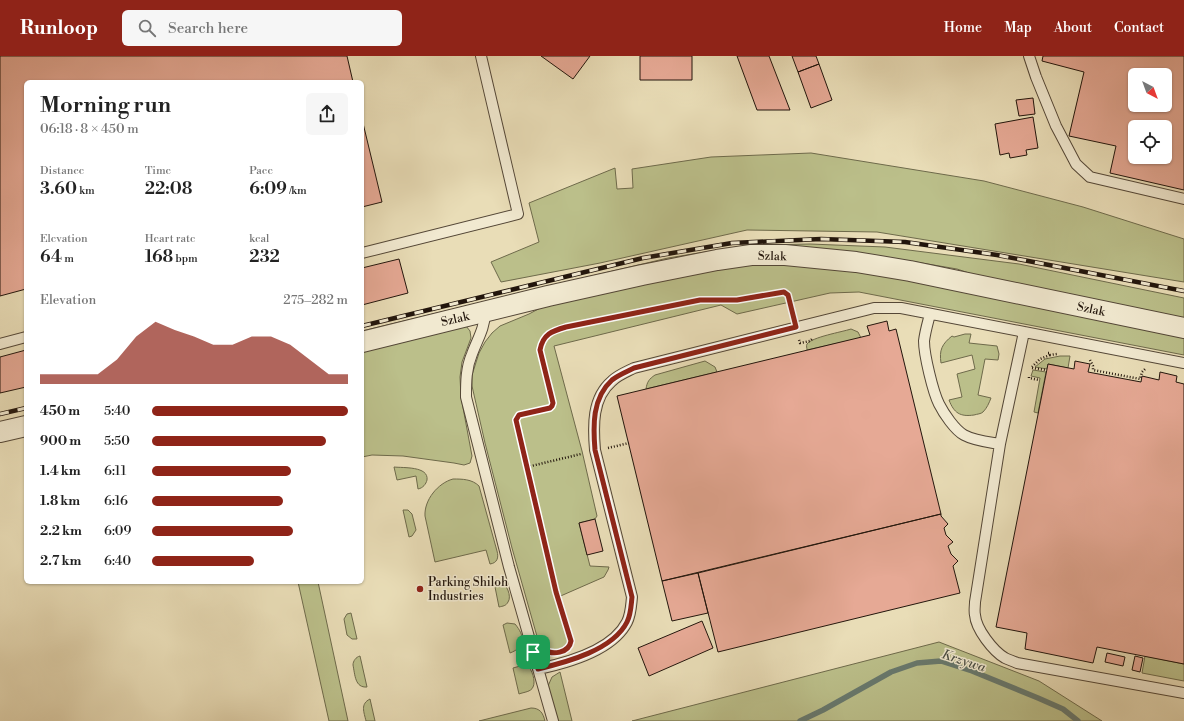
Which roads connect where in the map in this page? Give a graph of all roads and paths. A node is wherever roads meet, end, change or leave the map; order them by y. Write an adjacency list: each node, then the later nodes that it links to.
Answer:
1 (481, 56): 4 (lane)
2 (1029, 56): 3 (lane)
3 (1184, 199)
4 (364, 252)
5 (485, 312): 8 (street, Szlak); 12 (street, Szlak); 29 (lane)
6 (930, 314): 7 (lane); 9 (lane); 25 (lane)
7 (796, 327): 10 (path); 27 (path); 29 (lane)
8 (1184, 328)
9 (1024, 332): 14 (lane); 18 (lane)
10 (816, 337)
11 (24, 338): 13 (lane)
12 (364, 342)
13 (0, 344)
14 (1021, 346): 16 (path); 25 (lane)
15 (1062, 354): 16 (path)
16 (1050, 355): 20 (path)
17 (1089, 359): 19 (path)
18 (1184, 363)
19 (1150, 367)
20 (1032, 368): 21 (path); 22 (path)
21 (1046, 370)
22 (1039, 380)
23 (24, 426): 24 (street)
24 (0, 432)
25 (1000, 444): 30 (lane)
26 (583, 453): 27 (path)
27 (527, 467): 28 (path)
28 (568, 647)
29 (538, 669): 31 (lane)
30 (1184, 693)
31 (553, 721)

